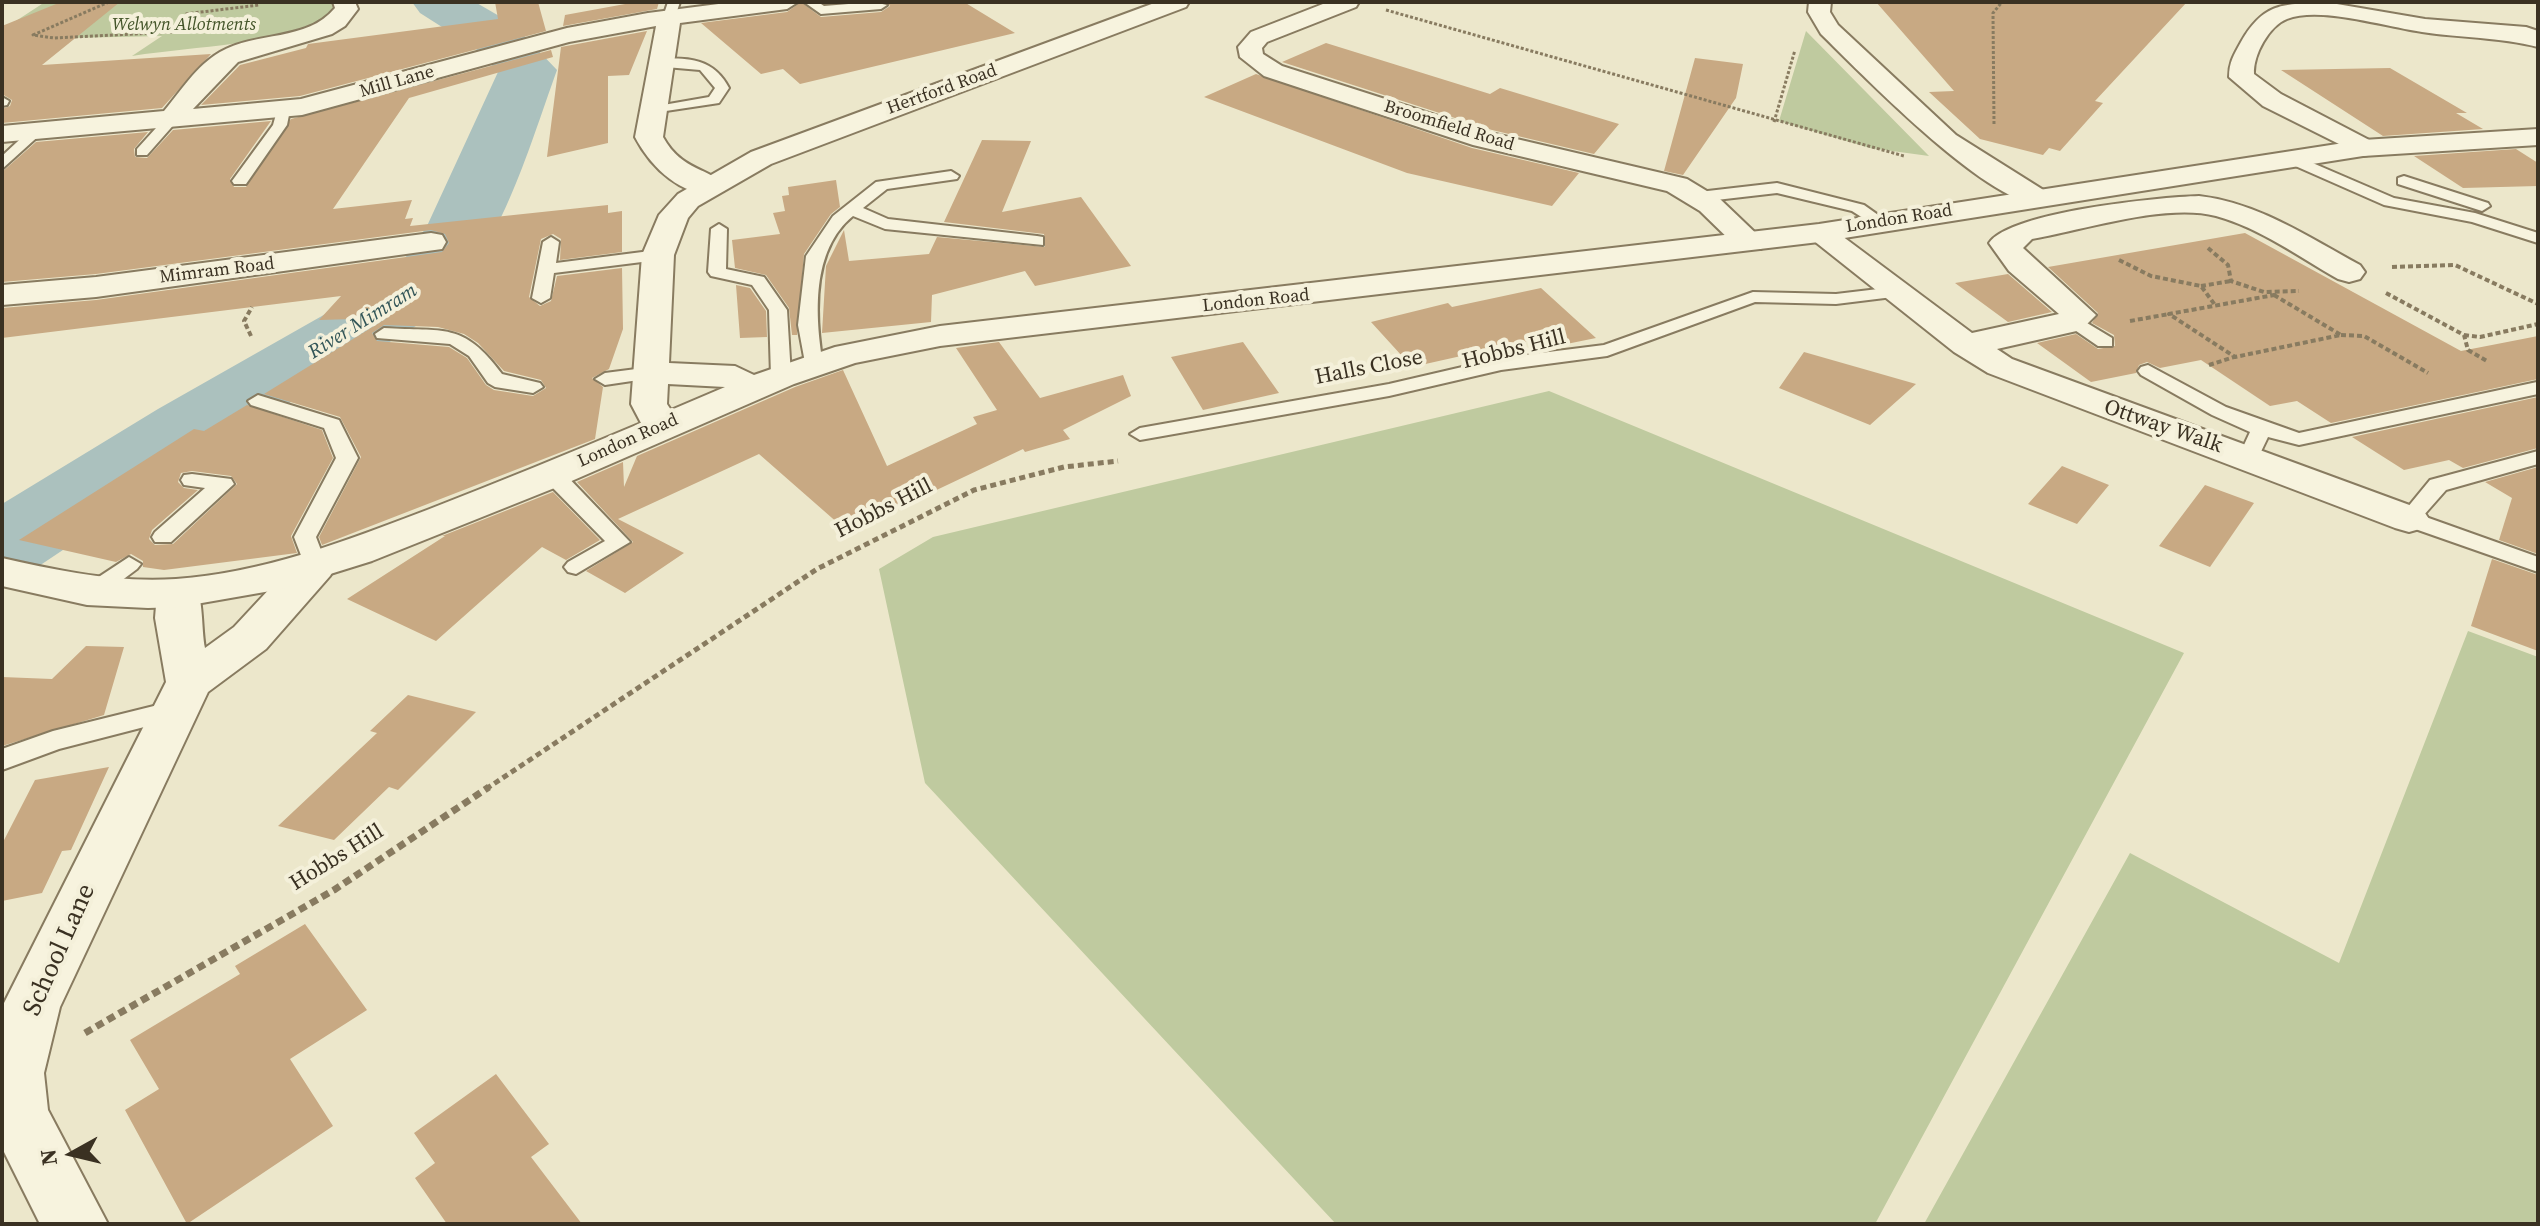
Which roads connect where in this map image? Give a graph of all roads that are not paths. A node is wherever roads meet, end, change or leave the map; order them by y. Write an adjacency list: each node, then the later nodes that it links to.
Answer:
1 (344, 2): 13 (street)
2 (787, 2): 7 (street, Mill Lane)
3 (810, 2): 6 (lane)
4 (1178, 2): 24 (street, Hertford Road)
5 (1360, 4): 25 (street, Broomfield Road)
6 (881, 5)
7 (672, 10): 10 (street); 11 (street, Mill Lane)
8 (1821, 12): 26 (street)
9 (2534, 30): 17 (street)
10 (659, 63): 12 (street); 12 (lane)
11 (283, 110): 13 (street, Mill Lane); 22 (lane)
12 (651, 111): 24 (street)
13 (170, 121): 14 (street, Mill Lane); 18 (lane)
14 (36, 132): 15 (street, Mill Lane); 20 (lane)
15 (2, 134)
16 (2538, 137): 17 (street, London Road)
17 (2363, 148): 19 (street, London Road)
18 (142, 152)
19 (2289, 158): 26 (street, London Road); 32 (lane)
20 (2, 164)
21 (951, 176): 27 (lane)
22 (240, 181)
23 (2404, 181): 29 (lane)
24 (710, 186): 37 (street, Hertford Road)
25 (1699, 197): 28 (lane); 36 (street, Broomfield Road)
26 (2035, 197): 28 (street, London Road)
27 (851, 209): 33 (lane); 47 (lane)
28 (1880, 222): 31 (street, London Road)
29 (2538, 224)
30 (719, 229): 51 (lane)
31 (1819, 233): 36 (street, London Road); 40 (street, Ottway Walk)
32 (2538, 238)
33 (1037, 241)
34 (431, 242): 41 (street, Mimram Road)
35 (551, 242): 38 (lane)
36 (1750, 242): 47 (street, London Road)
37 (658, 255): 38 (lane); 49 (street, Hertford Road)
38 (547, 269): 42 (lane)
39 (2356, 276): 43 (street)
40 (1895, 292): 46 (street, Ottway Walk); 56 (lane, Halls Close)
41 (2, 295)
42 (541, 298)
43 (2072, 320): 45 (lane); 46 (street)
44 (384, 334): 52 (lane)
45 (2105, 342)
46 (1966, 345): 57 (street, Ottway Walk)
47 (813, 364): 51 (street, London Road)
48 (2148, 371): 57 (lane)
49 (652, 373): 50 (lane); 51 (street); 55 (street, Hertford Road)
50 (605, 379)
51 (765, 382): 55 (street, London Road)
52 (533, 387)
53 (2537, 388): 57 (lane)
54 (258, 401): 65 (lane)
55 (661, 426): 59 (street, London Road)
56 (1140, 434)
57 (2255, 444): 61 (street, Ottway Walk)
58 (2538, 457): 61 (lane)
59 (553, 475): 65 (street, London Road); 66 (lane)
60 (192, 480): 62 (lane)
61 (2409, 519): 64 (lane, Ottway Walk)
62 (163, 537)
63 (129, 564): 68 (lane)
64 (2538, 565)
65 (315, 566): 69 (street, London Road); 70 (street, School Lane)
66 (576, 567)
67 (7, 573): 68 (street, London Road)
68 (93, 591): 69 (street, London Road)
69 (179, 593): 70 (street)
70 (181, 696): 71 (lane); 72 (street, School Lane)
71 (2, 760)
72 (10, 1090): 73 (street)
73 (75, 1224)

